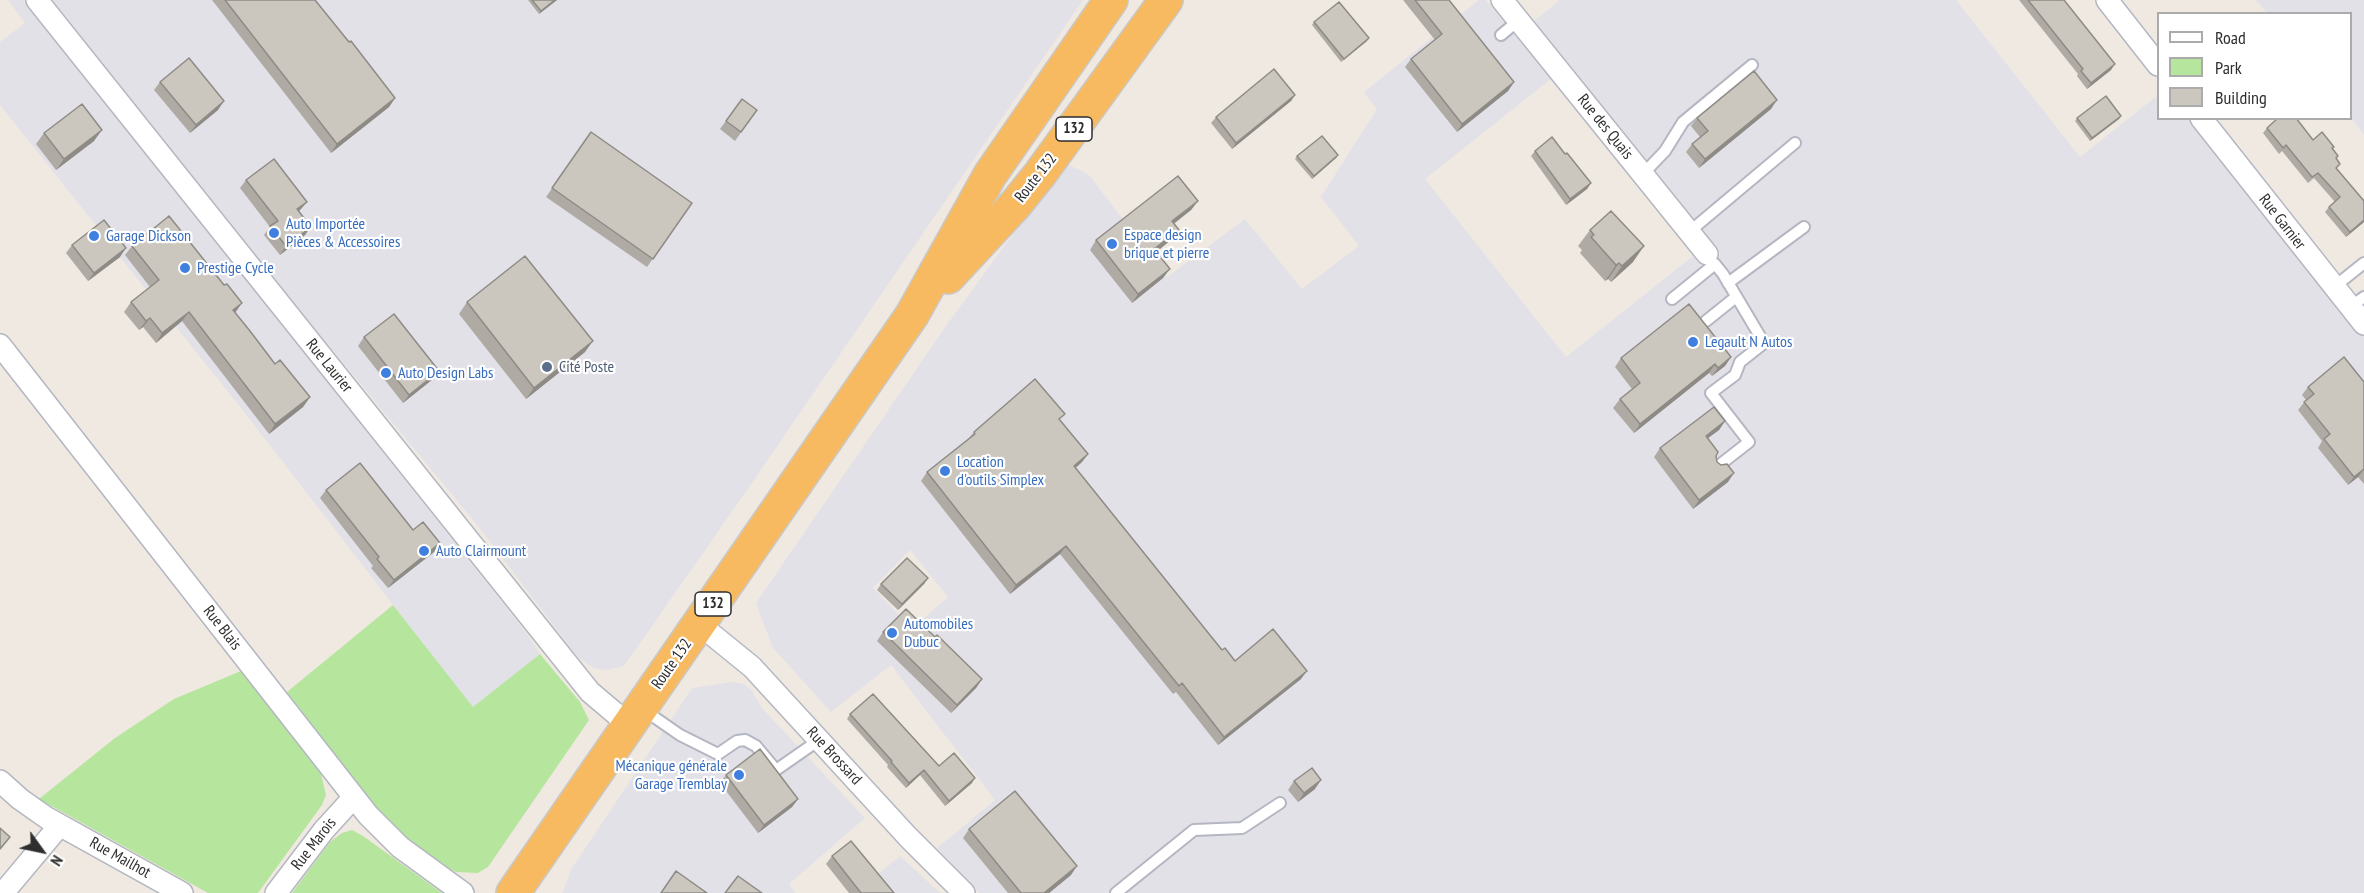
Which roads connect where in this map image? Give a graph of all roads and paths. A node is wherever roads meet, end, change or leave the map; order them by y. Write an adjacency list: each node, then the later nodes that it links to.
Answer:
1 (37, 0): 30 (street, Rue Laurier)
2 (1111, 0): 10 (highway, Route 132 / 132)
3 (1166, 0): 12 (highway, Route 132 / 132)
4 (1502, 0): 6 (street, Rue des Quais)
5 (2107, 0): 8 (street)
6 (1519, 20): 7 (lane); 14 (street, Rue des Quais)
7 (1501, 34)
8 (2157, 64)
9 (1752, 65): 14 (lane)
10 (1034, 112): 12 (highway); 24 (highway, Route 132 / 132)
11 (2203, 120): 20 (street, Rue Garnier)
12 (1068, 137): 24 (highway, Route 132 / 132)
13 (1795, 143): 16 (lane)
14 (1643, 174): 16 (street, Rue des Quais)
15 (1804, 227): 19 (lane)
16 (1689, 232): 17 (street, Rue des Quais)
17 (1707, 254)
18 (2364, 263): 20 (lane)
19 (1728, 284): 21 (lane); 22 (lane)
20 (2334, 287): 23 (street, Rue Garnier)
21 (1736, 297): 25 (lane); 28 (lane)
22 (1672, 298)
23 (2357, 302): 26 (street, Rue Garnier)
24 (912, 315): 29 (highway, Route 132 / 132)
25 (1706, 321)
26 (2364, 324)
27 (0, 345): 33 (street, Rue Blais)
28 (1717, 467)
29 (699, 624): 30 (highway, Route 132 / 132); 31 (street, Rue Brossard)
30 (635, 716): 31 (lane); 40 (highway, Route 132 / 132)
31 (819, 740): 41 (street, Rue Brossard)
32 (0, 781): 35 (street, Rue Mailhot)
33 (354, 797): 38 (street, Rue Marois); 39 (street, Rue Blais)
34 (1280, 802): 42 (lane)
35 (60, 825): 36 (street); 37 (street, Rue Mailhot)
36 (3, 893)
37 (182, 893)
38 (276, 893)
39 (463, 893)
40 (513, 893)
41 (964, 893)
42 (1116, 893)

